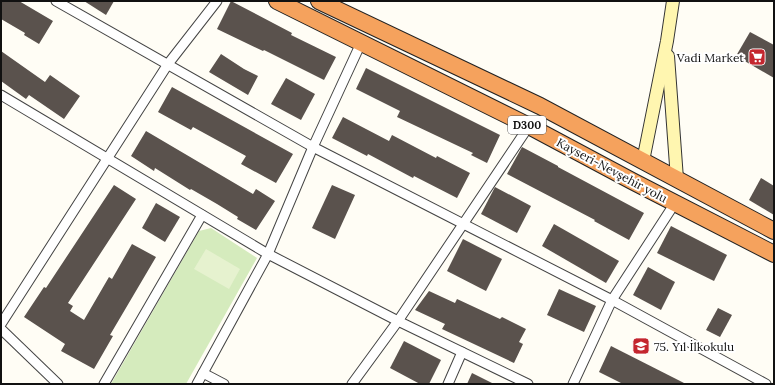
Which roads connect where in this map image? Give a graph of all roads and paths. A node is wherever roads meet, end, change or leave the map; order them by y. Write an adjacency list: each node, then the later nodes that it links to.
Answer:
1 (56, 1): 8 (street)
2 (218, 1): 8 (street)
3 (277, 1): 7 (highway, Kayseri-Nevşehir yolu / D300)
4 (319, 1): 13 (highway, Kayseri-Nevşehir yolu / D300)
5 (673, 1): 6 (street)
6 (667, 40): 13 (street); 14 (street)
7 (361, 43): 10 (highway, Kayseri-Nevşehir yolu / D300); 11 (street)
8 (168, 64): 11 (street); 12 (street)
9 (1, 95): 12 (street)
10 (529, 126): 15 (highway, Kayseri-Nevşehir yolu / D300); 17 (street)
11 (313, 147): 17 (street); 19 (street)
12 (108, 158): 16 (street); 23 (street)
13 (643, 161): 14 (highway, Kayseri-Nevşehir yolu / D300)
14 (677, 179): 18 (highway, Kayseri-Nevşehir yolu / D300)
15 (675, 204): 20 (highway, Kayseri-Nevşehir yolu / D300); 21 (street)
16 (202, 215): 19 (street); 28 (street)
17 (463, 222): 21 (street); 22 (street)
18 (774, 231)
19 (268, 254): 22 (street); 26 (street)
20 (774, 254)
21 (612, 300): 34 (street); 35 (street)
22 (398, 321): 25 (street); 31 (street)
23 (1, 324)
24 (1, 329): 27 (street)
25 (462, 352): 32 (street); 33 (street)
26 (203, 373): 29 (street); 30 (street)
27 (58, 384)
28 (104, 384)
29 (197, 384)
30 (224, 384)
31 (352, 384)
32 (448, 384)
33 (528, 384)
34 (573, 384)
35 (766, 384)

